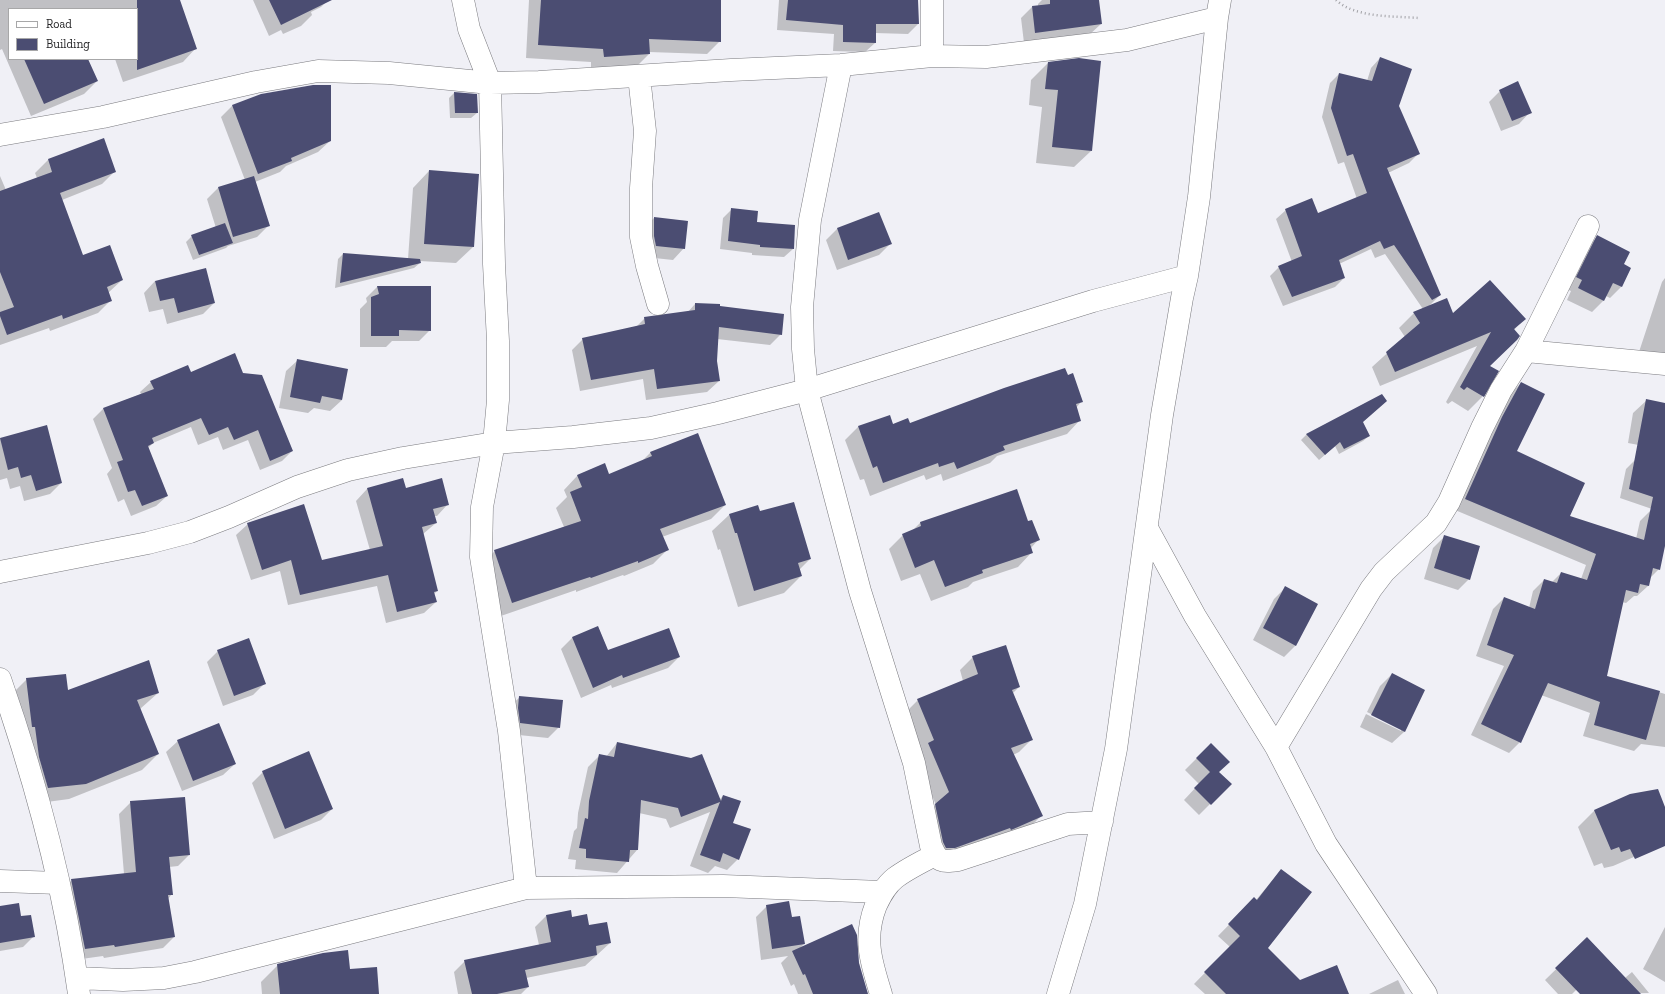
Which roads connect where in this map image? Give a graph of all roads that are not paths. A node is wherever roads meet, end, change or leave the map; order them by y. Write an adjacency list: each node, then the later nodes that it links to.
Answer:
1 (462, 0): 7 (street)
2 (932, 0): 4 (street)
3 (1218, 9): 4 (street); 10 (street)
4 (932, 56): 5 (street)
5 (841, 65): 6 (street); 14 (street)
6 (639, 76): 7 (street); 11 (street)
7 (490, 83): 8 (street); 15 (street)
8 (0, 135)
9 (1588, 226): 12 (street)
10 (1188, 276): 14 (street); 16 (street)
11 (658, 304)
12 (1526, 351): 13 (street); 19 (street)
13 (1665, 364)
14 (807, 390): 15 (street); 21 (street)
15 (494, 443): 17 (street); 24 (street)
16 (1147, 528): 19 (street); 20 (street)
17 (0, 572)
18 (0, 680): 23 (street)
19 (1276, 747): 29 (street)
20 (1102, 822): 21 (street); 28 (street)
21 (935, 855): 25 (street)
22 (0, 881): 23 (street)
23 (59, 882): 26 (street)
24 (526, 888): 25 (street); 26 (street)
25 (882, 892): 27 (street)
26 (78, 986)
27 (881, 994)
28 (1058, 994)
29 (1426, 994)

